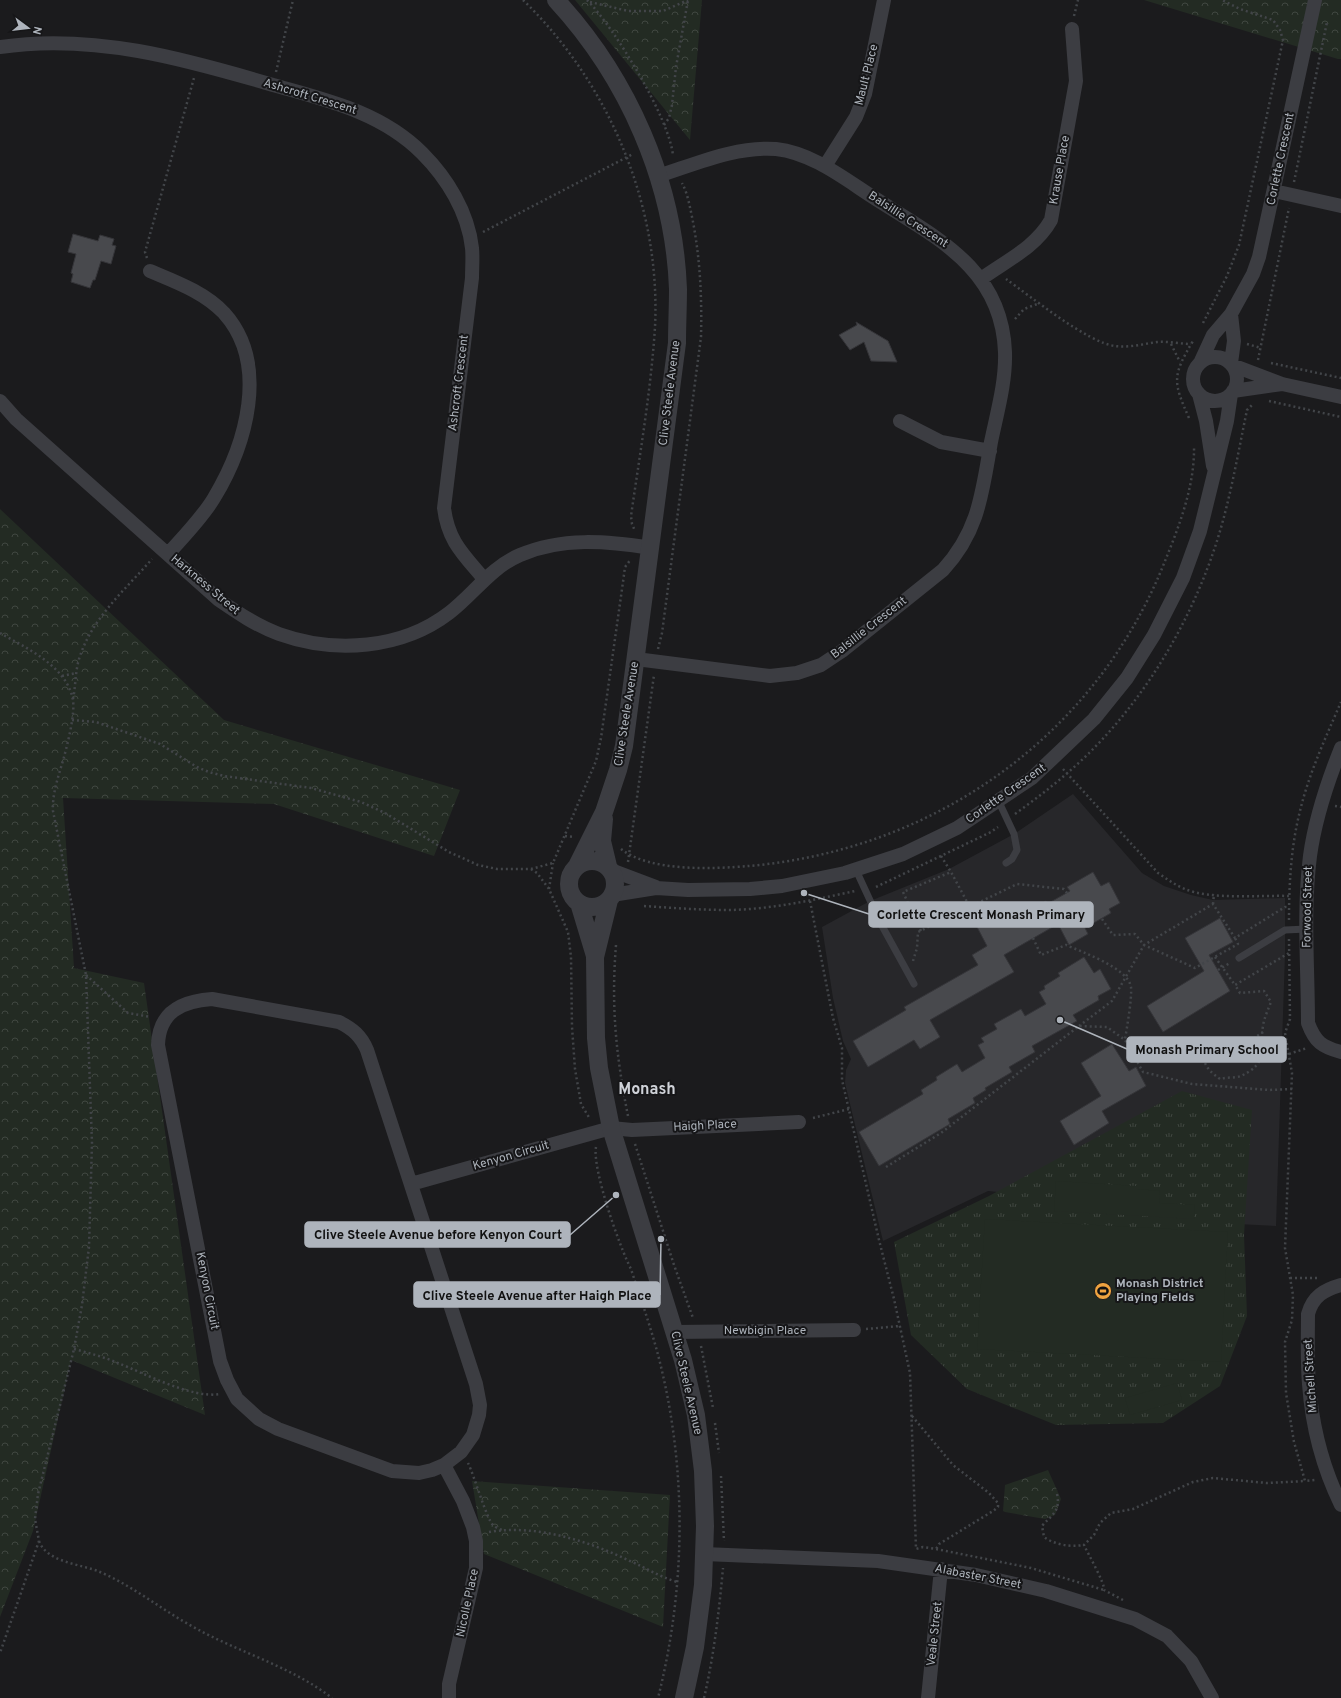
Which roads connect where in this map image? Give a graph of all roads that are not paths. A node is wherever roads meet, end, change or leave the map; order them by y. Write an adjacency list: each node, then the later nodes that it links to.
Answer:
1 (556, 0): 7 (street, Clive Steele Avenue)
2 (884, 0): 6 (street, Mault Place)
3 (1315, 0): 8 (street, Corlette Crescent)
4 (1072, 29): 11 (street, Krause Place)
5 (0, 47): 25 (street, Ashcroft Crescent)
6 (825, 166): 7 (street, Balsillie Crescent); 11 (street, Balsillie Crescent)
7 (658, 176): 23 (street, Clive Steele Avenue)
8 (1274, 192): 9 (street); 12 (street, Corlette Crescent)
9 (1341, 206)
10 (150, 271): 24 (street)
11 (981, 279): 21 (street, Balsillie Crescent)
12 (1231, 314): 13 (street, Corlette Crescent); 14 (street)
13 (1201, 361): 14 (street); 17 (street)
14 (1232, 364): 15 (street); 16 (street)
15 (1282, 384): 16 (street); 18 (street)
16 (1232, 393): 17 (street); 22 (street, Corlette Crescent)
17 (1199, 394): 22 (street, Corlette Crescent)
18 (1341, 397)
19 (0, 400): 24 (street, Harkness Street)
20 (900, 421): 21 (street)
21 (990, 451): 26 (street, Balsillie Crescent)
22 (1214, 472): 28 (street, Corlette Crescent)
23 (651, 548): 25 (street, Harkness Street); 26 (street, Clive Steele Avenue)
24 (165, 551): 25 (street, Harkness Street)
25 (484, 579)
26 (636, 659): 29 (street, Clive Steele Avenue)
27 (1341, 748): 39 (street, Forwood Street)
28 (999, 802): 30 (lane); 33 (street, Corlette Crescent)
29 (604, 812): 31 (street, Clive Steele Avenue); 32 (street, Clive Steele Avenue)
30 (1006, 863)
31 (577, 866): 32 (street); 36 (street)
32 (609, 868): 34 (street, Corlette Crescent); 35 (street)
33 (856, 870): 34 (street, Corlette Crescent); 38 (lane)
34 (656, 888): 35 (street, Corlette Crescent)
35 (610, 898): 36 (street); 40 (street, Clive Steele Avenue)
36 (578, 903): 40 (street, Clive Steele Avenue)
37 (912, 911): 38 (lane)
38 (881, 924): 42 (lane)
39 (1307, 929): 41 (lane); 43 (street, Forwood Street)
40 (596, 957): 45 (street, Clive Steele Avenue)
41 (1238, 958)
42 (914, 984)
43 (1341, 1052)
44 (799, 1122): 45 (street, Haigh Place)
45 (610, 1128): 46 (street, Kenyon Circuit); 49 (street, Clive Steele Avenue)
46 (411, 1184): 50 (street, Kenyon Circuit); 50 (street, Kenyon Circuit)
47 (1338, 1286): 51 (street, Michell Street)
48 (854, 1330): 49 (street, Newbigin Place)
49 (675, 1332): 52 (street, Clive Steele Avenue)
50 (444, 1465): 54 (street, Nicolle Place)
51 (1341, 1505)
52 (704, 1554): 53 (street, Alabaster Street); 55 (street, Clive Steele Avenue)
53 (941, 1569): 56 (street, Veale Street); 57 (street, Alabaster Street)
54 (449, 1698)
55 (684, 1698)
56 (928, 1698)
57 (1212, 1698)

